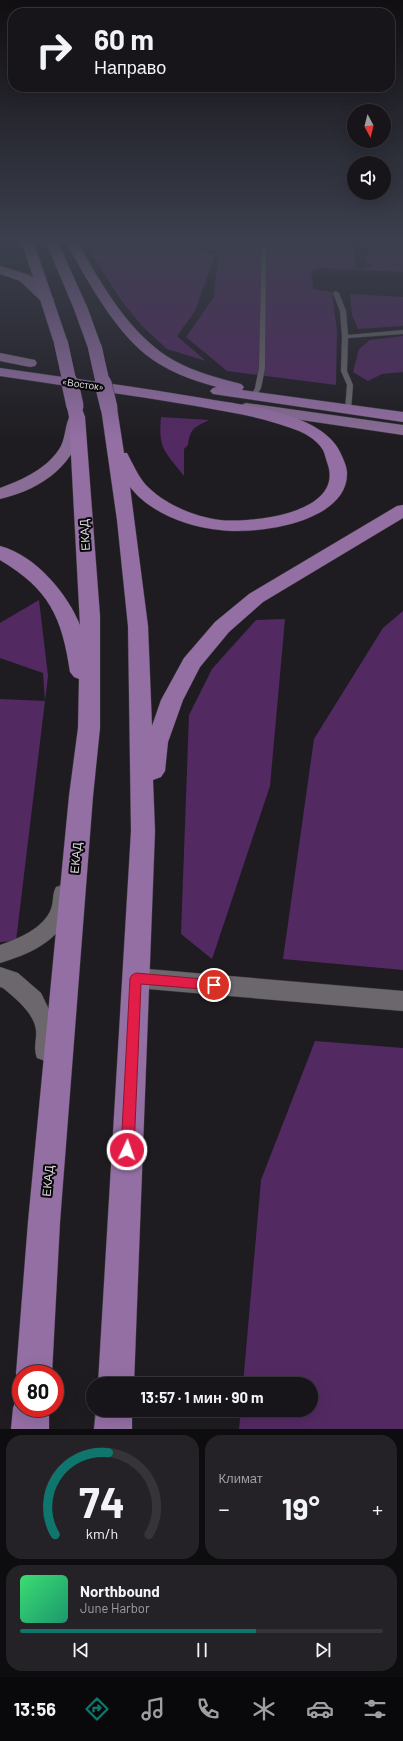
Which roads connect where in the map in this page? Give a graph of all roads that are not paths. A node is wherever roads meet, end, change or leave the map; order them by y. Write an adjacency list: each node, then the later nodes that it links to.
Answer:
1 (49, 307): 14 (highway, ЕКАД, bridge)
2 (80, 307): 16 (highway, bridge)
3 (112, 307): 11 (highway)
4 (263, 307): 11 (lane)
5 (341, 307): 7 (lane)
6 (403, 332): 7 (lane)
7 (345, 337): 13 (lane)
8 (0, 358): 9 (highway)
9 (31, 370): 10 (highway, «Восток»); 11 (highway); 12 (highway, «Восток»)
10 (0, 373)
11 (255, 394): 13 (highway)
12 (166, 396): 15 (main road); 16 (highway, «Восток»)
13 (348, 410): 15 (highway)
14 (76, 412): 17 (main road); 20 (highway, ЕКАД)
15 (402, 421)
16 (115, 445): 22 (highway)
17 (0, 494)
18 (403, 510): 22 (highway)
19 (0, 552): 20 (highway)
20 (89, 728): 21 (highway, ЕКАД)
21 (81, 796): 23 (street); 27 (highway, ЕКАД)
22 (143, 831): 24 (highway)
23 (0, 954)
24 (137, 964): 26 (street); 29 (highway)
25 (0, 977): 27 (street)
26 (403, 1001)
27 (44, 1222): 28 (highway, ЕКАД)
28 (35, 1365)
29 (116, 1377)
30 (31, 1417): 32 (highway)
31 (114, 1417): 33 (highway)
32 (30, 1429)
33 (114, 1429)

